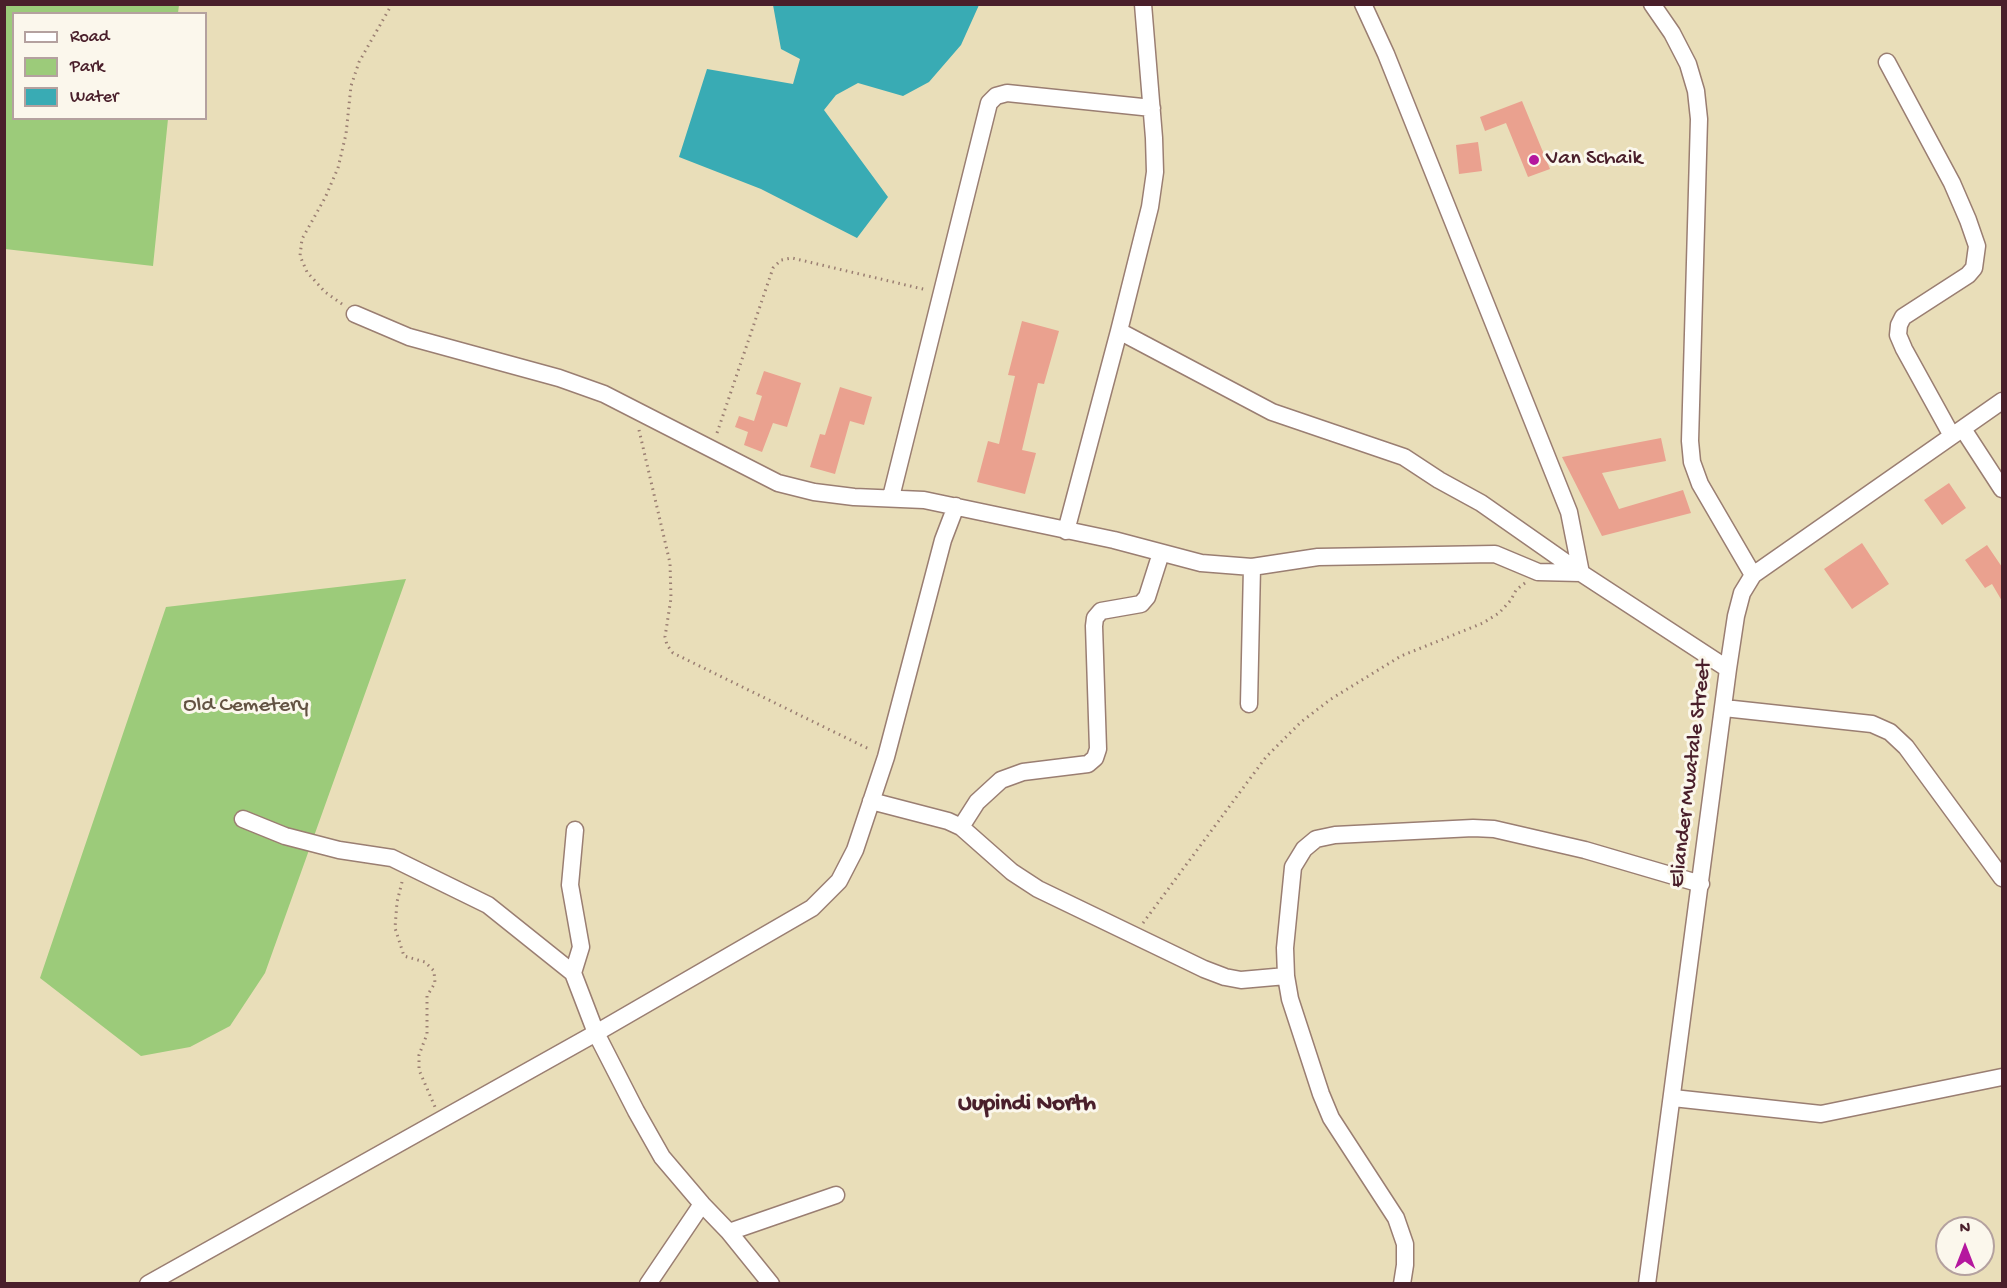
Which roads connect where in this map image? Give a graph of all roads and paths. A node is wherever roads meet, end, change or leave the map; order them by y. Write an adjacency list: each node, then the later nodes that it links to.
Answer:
1 (392, 4): 8 (path)
2 (1143, 4): 6 (street)
3 (1363, 4): 21 (street)
4 (1652, 4): 22 (street)
5 (1887, 62): 12 (street)
6 (1152, 108): 7 (street); 9 (street)
7 (941, 293): 13 (path); 15 (street)
8 (355, 314): 11 (street)
9 (1119, 331): 17 (street); 21 (street)
10 (2002, 401): 12 (street, Eliander Mwatale Street)
11 (634, 410): 13 (street); 26 (path)
12 (1958, 433): 14 (street); 22 (street, Eliander Mwatale Street)
13 (711, 450): 15 (street)
14 (2002, 489)
15 (891, 497): 16 (street)
16 (956, 507): 17 (street); 26 (street)
17 (1066, 531): 18 (street)
18 (1161, 553): 19 (street); 29 (street)
19 (1252, 567): 20 (street); 24 (street)
20 (1538, 572): 21 (street); 34 (path)
21 (1581, 573): 23 (street)
22 (1753, 575): 23 (street, Eliander Mwatale Street)
23 (1728, 669): 25 (street, Eliander Mwatale Street)
24 (1249, 704)
25 (1724, 708): 32 (street); 33 (street, Eliander Mwatale Street)
26 (886, 757): 27 (street)
27 (871, 801): 29 (street); 37 (street)
28 (243, 819): 31 (street)
29 (961, 827): 34 (street)
30 (575, 831): 35 (street)
31 (406, 865): 35 (street); 40 (path)
32 (2002, 878)
33 (1701, 884): 36 (street); 39 (street, Eliander Mwatale Street)
34 (1134, 935): 36 (street)
35 (573, 974): 37 (street)
36 (1286, 976): 47 (street)
37 (596, 1033): 40 (street); 42 (street)
38 (2002, 1077): 39 (street)
39 (1673, 1098): 48 (street, Eliander Mwatale Street)
40 (441, 1120): 44 (street)
41 (836, 1195): 43 (street)
42 (702, 1204): 43 (street); 45 (street)
43 (729, 1232): 46 (street)
44 (148, 1284)
45 (648, 1284)
46 (771, 1284)
47 (1402, 1284)
48 (1647, 1284)

